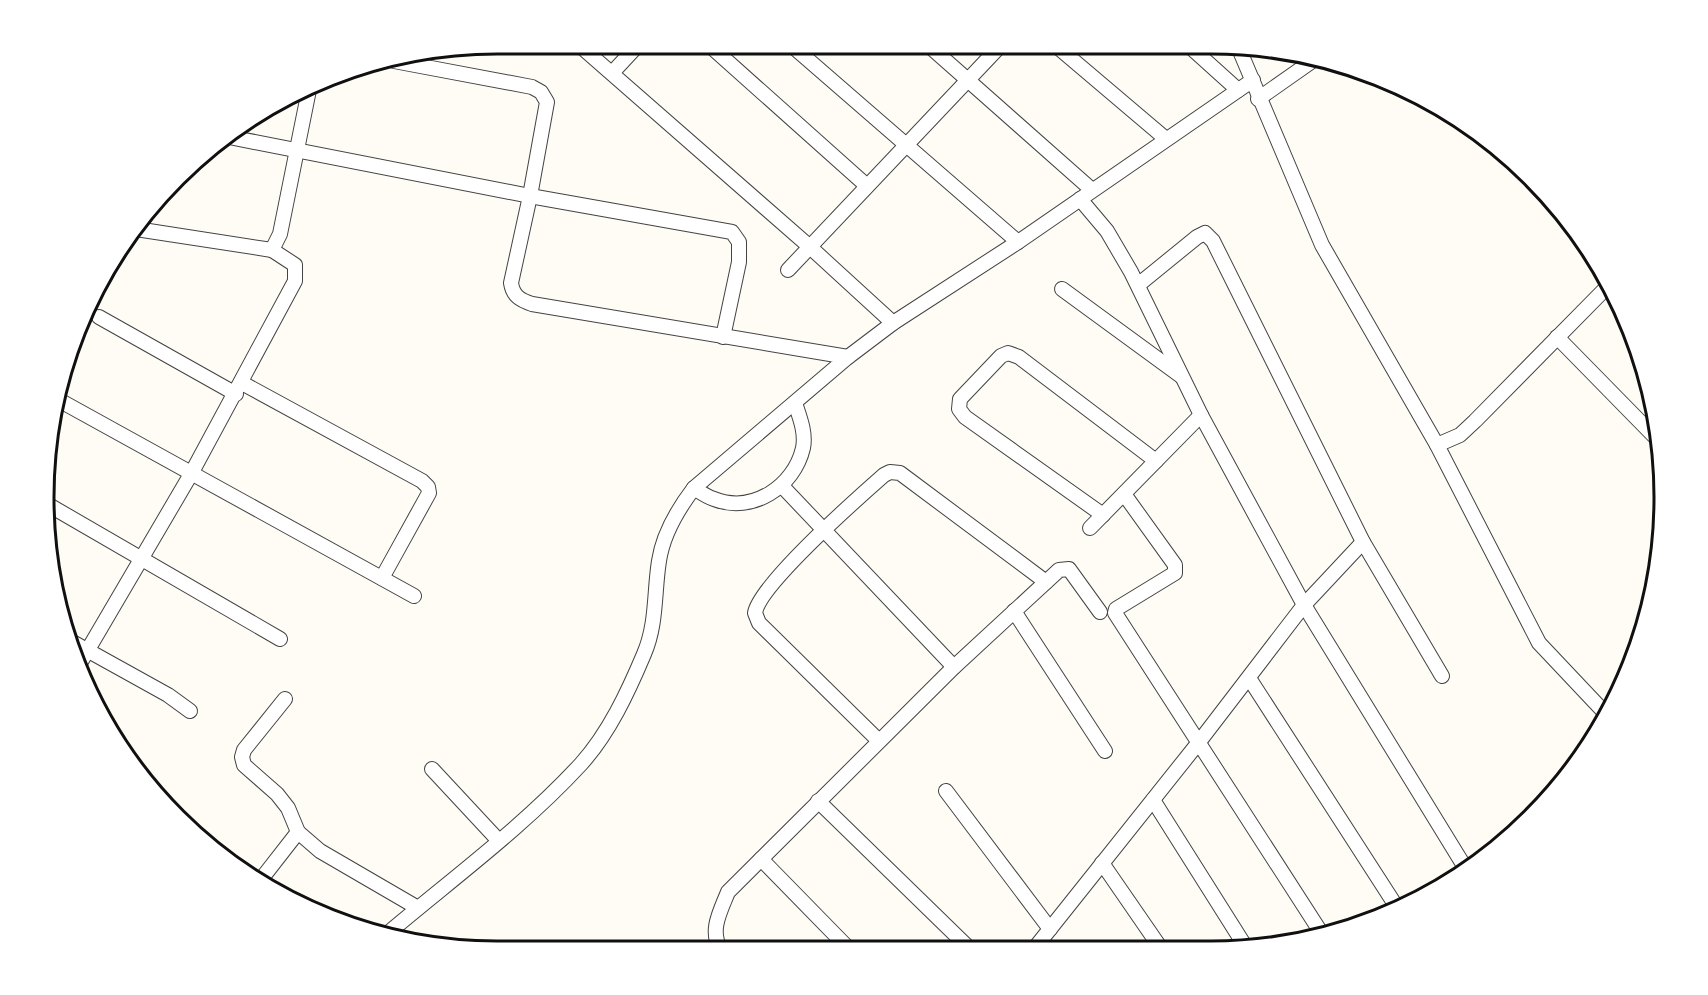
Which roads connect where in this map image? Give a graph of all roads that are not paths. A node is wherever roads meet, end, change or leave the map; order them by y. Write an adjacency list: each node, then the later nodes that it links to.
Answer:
1 (590, 54): 12 (street)
2 (630, 54): 12 (street)
3 (719, 54): 22 (street)
4 (802, 54): 20 (street)
5 (938, 54): 14 (street)
6 (993, 54): 14 (street)
7 (1066, 54): 19 (street)
8 (1198, 54): 15 (street)
9 (1242, 55): 13 (street)
10 (408, 64): 24 (street)
11 (1306, 65): 17 (street)
12 (612, 73): 28 (street)
13 (1253, 80): 15 (street); 17 (street)
14 (968, 81): 20 (street); 23 (street)
15 (1238, 90): 19 (street)
16 (308, 97): 21 (street)
17 (1258, 99): 45 (street)
18 (238, 139): 21 (street)
19 (1166, 139): 23 (street)
20 (905, 144): 22 (street); 27 (street)
21 (299, 150): 24 (street); 29 (street)
22 (867, 186): 28 (street)
23 (1092, 190): 25 (street)
24 (530, 196): 36 (street); 36 (street)
25 (1080, 199): 27 (street); 31 (street)
26 (144, 230): 29 (street)
27 (1018, 242): 35 (street)
28 (810, 247): 30 (street); 35 (street)
29 (275, 252): 40 (street)
30 (788, 270)
31 (1138, 285): 39 (street); 55 (street)
32 (1062, 289): 39 (street)
33 (1603, 291): 37 (street)
34 (99, 316): 40 (street)
35 (893, 324): 38 (street)
36 (723, 337): 38 (street)
37 (1557, 337): 44 (street); 45 (street)
38 (848, 357): 42 (street)
39 (1183, 377): 43 (street)
40 (239, 389): 47 (street); 57 (street)
41 (65, 403): 47 (street)
42 (795, 403): 48 (street); 49 (street)
43 (1201, 415): 46 (street); 60 (street)
44 (1648, 430)
45 (1437, 445): 71 (street)
46 (1156, 461): 50 (street); 52 (street)
47 (191, 474): 56 (street); 57 (street)
48 (782, 486): 49 (street); 54 (street)
49 (694, 488): 81 (street)
50 (1124, 494): 52 (street); 74 (street)
51 (54, 508): 56 (street)
52 (1103, 515): 53 (street)
53 (1090, 528)
54 (823, 529): 58 (street); 67 (street); 73 (street)
55 (1363, 542): 60 (street); 68 (street)
56 (141, 559): 63 (street); 65 (street)
57 (382, 578): 59 (street)
58 (1046, 582): 61 (street); 62 (street)
59 (414, 596)
60 (1304, 605): 69 (street); 83 (street)
61 (1014, 611): 67 (street); 75 (street)
62 (1100, 612)
63 (280, 639)
64 (81, 647): 65 (street)
65 (87, 651): 66 (street); 72 (street)
66 (84, 656)
67 (954, 668): 73 (street)
68 (1442, 676)
69 (1249, 678): 74 (street); 86 (street)
70 (285, 699): 80 (street)
71 (1601, 708)
72 (189, 711)
73 (879, 741): 79 (street)
74 (1199, 742): 78 (street); 89 (street)
75 (1106, 751)
76 (432, 769): 81 (street)
77 (946, 791): 90 (street)
78 (1153, 800): 84 (street); 91 (street)
79 (818, 801): 82 (street); 94 (street)
80 (298, 832): 85 (street); 87 (street)
81 (499, 841): 87 (street)
82 (761, 859): 92 (street); 93 (street)
83 (1462, 862)
84 (1102, 863): 90 (street); 96 (street)
85 (265, 875)
86 (1393, 901)
87 (418, 908): 88 (street)
88 (394, 928)
89 (1318, 928)
90 (1050, 929): 95 (street)
91 (1241, 940)
92 (715, 941)
93 (840, 941)
94 (960, 941)
95 (1040, 941)
96 (1155, 941)

